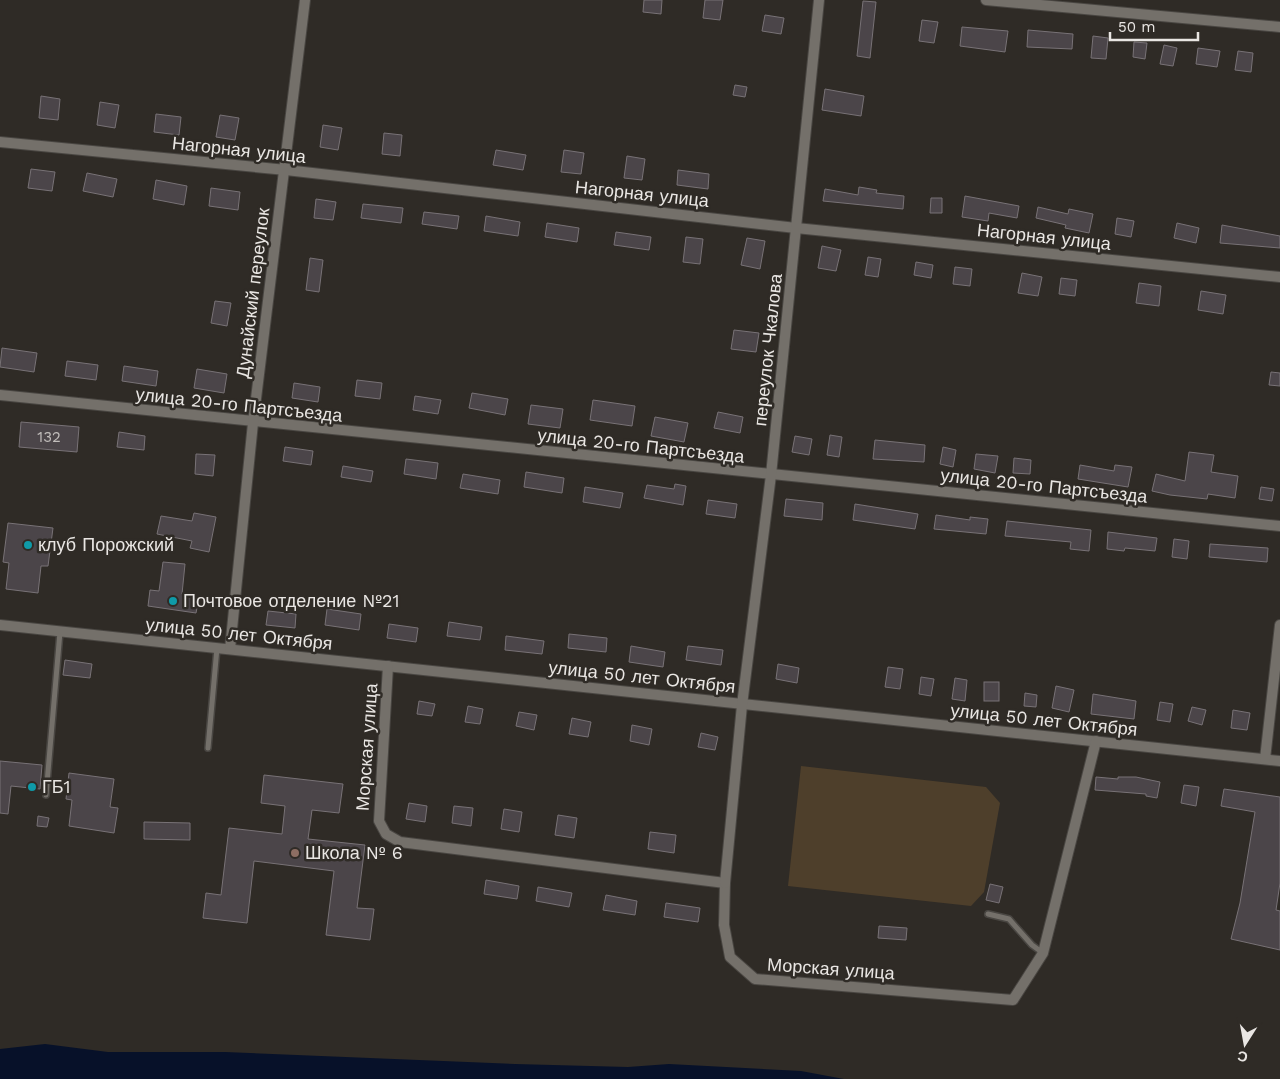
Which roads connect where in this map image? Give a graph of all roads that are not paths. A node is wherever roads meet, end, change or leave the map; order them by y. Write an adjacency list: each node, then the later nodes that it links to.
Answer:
1 (305, 0): 6 (street, Дунайский переулок)
2 (819, 0): 7 (street, переулок Чкалова)
3 (986, 0): 4 (street)
4 (1280, 27)
5 (0, 142): 6 (street, Нагорная улица)
6 (286, 170): 7 (street, Нагорная улица); 10 (street, Дунайский переулок)
7 (796, 228): 8 (street, Нагорная улица); 11 (street, переулок Чкалова)
8 (1280, 277)
9 (0, 396): 10 (street, улица 20-го Партсъезда)
10 (253, 423): 11 (street, улица 20-го Партсъезда); 17 (street, Дунайский переулок)
11 (771, 476): 12 (street, улица 20-го Партсъезда); 19 (street, переулок Чкалова)
12 (1280, 526)
13 (0, 625): 15 (street, улица 50 лет Октября)
14 (1280, 625): 22 (street)
15 (60, 631): 16 (street, улица 50 лет Октября); 24 (lane)
16 (217, 648): 17 (street, улица 50 лет Октября); 21 (lane)
17 (230, 649): 18 (street, улица 50 лет Октября)
18 (388, 666): 19 (street, улица 50 лет Октября); 25 (street, Морская улица)
19 (742, 705): 20 (street, улица 50 лет Октября); 25 (street, переулок Чкалова)
20 (1096, 741): 22 (street, улица 50 лет Октября); 27 (street, Морская улица)
21 (208, 748)
22 (1265, 760): 23 (street, улица 50 лет Октября)
23 (1280, 761)
24 (46, 795)
25 (725, 883): 27 (street, Морская улица)
26 (988, 914): 27 (lane)
27 (1043, 953)

